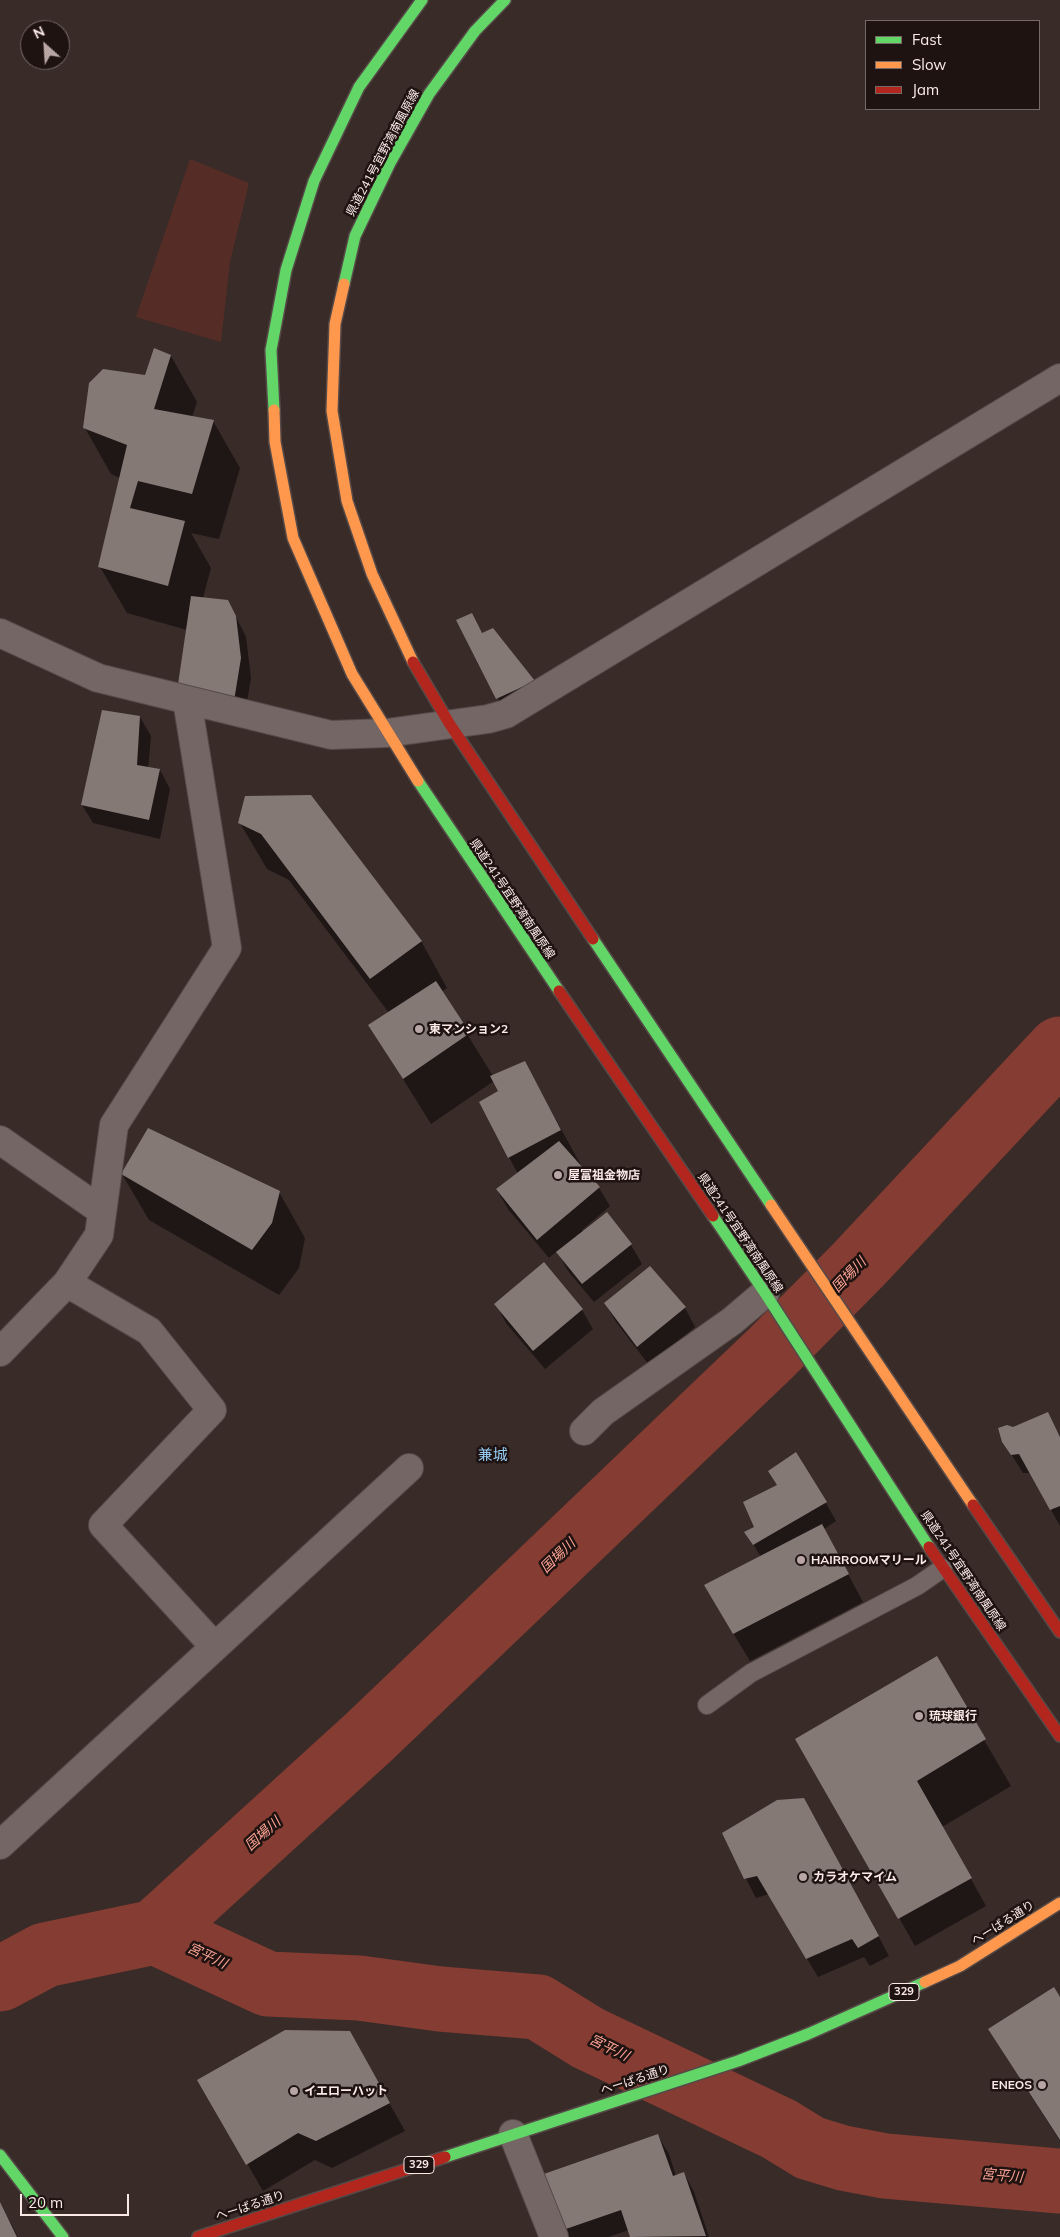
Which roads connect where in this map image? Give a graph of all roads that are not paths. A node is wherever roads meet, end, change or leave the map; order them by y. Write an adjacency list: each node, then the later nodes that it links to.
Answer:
1 (422, 0): 7 (main road, 県道241号宜野湾南風原線)
2 (505, 0): 6 (main road, 県道241号宜野湾南風原線)
3 (1060, 378): 6 (street)
4 (0, 632): 5 (street)
5 (187, 700): 7 (street); 9 (street)
6 (449, 723): 7 (street); 16 (main road, 県道241号宜野湾南風原線)
7 (387, 733): 11 (main road, 県道241号宜野湾南風原線)
8 (0, 1140): 9 (street)
9 (102, 1211): 10 (street)
10 (67, 1283): 12 (street); 17 (street)
11 (768, 1299): 13 (street); 15 (main road, 県道241号宜野湾南風原線)
12 (0, 1352)
13 (584, 1431)
14 (409, 1468): 17 (street)
15 (943, 1568): 18 (lane); 19 (main road, 県道241号宜野湾南風原線)
16 (1060, 1632)
17 (215, 1647): 20 (street)
18 (706, 1705)
19 (1060, 1736)
20 (0, 1845)
21 (1060, 1903): 22 (main road, へーばる通り / 329)
22 (513, 2134): 25 (main road, へーばる通り / 329); 26 (street)
23 (0, 2155): 24 (main road)
24 (63, 2237)
25 (198, 2237)
26 (554, 2237)

